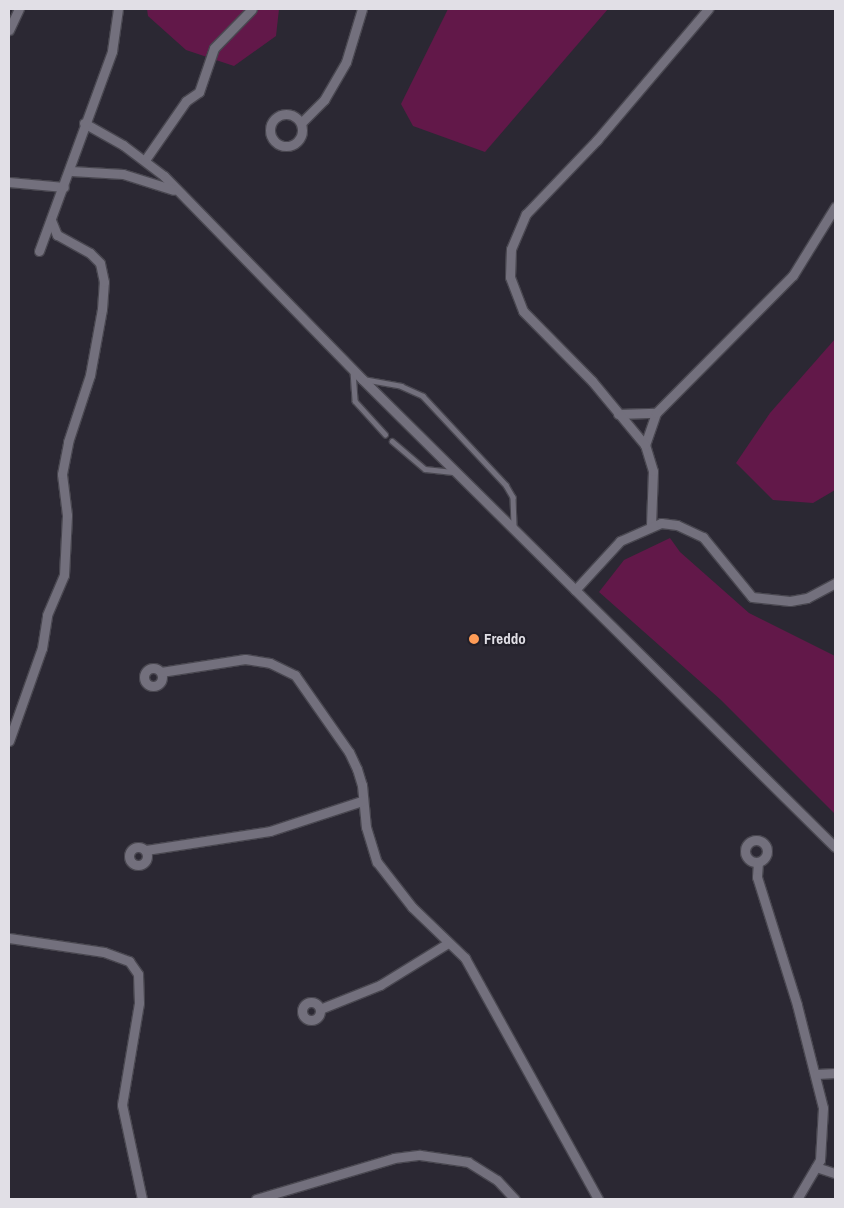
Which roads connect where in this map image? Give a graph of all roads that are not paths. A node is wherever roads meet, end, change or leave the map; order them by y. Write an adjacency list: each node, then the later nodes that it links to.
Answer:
1 (19, 9): 6 (street)
2 (118, 9): 7 (street)
3 (252, 9): 9 (street)
4 (362, 9): 8 (street)
5 (708, 9): 20 (street)
6 (9, 30)
7 (84, 123): 9 (street); 10 (street)
8 (301, 123)
9 (145, 160): 13 (street)
10 (71, 172): 12 (street); 13 (street)
11 (9, 182): 12 (street)
12 (64, 187): 15 (street)
13 (177, 191): 17 (street)
14 (835, 206): 19 (street)
15 (51, 220): 16 (street); 30 (street)
16 (39, 251)
17 (353, 369): 18 (street); 21 (lane)
18 (362, 379): 24 (street); 26 (lane)
19 (656, 413): 20 (street); 23 (street)
20 (618, 414): 23 (street)
21 (385, 434)
22 (392, 441): 24 (lane)
23 (645, 445): 25 (street)
24 (456, 472): 26 (street)
25 (651, 525): 27 (street); 28 (street)
26 (514, 530): 28 (street)
27 (835, 583)
28 (575, 590): 32 (street)
29 (161, 672): 31 (street)
30 (9, 741)
31 (362, 801): 33 (street); 36 (street)
32 (835, 847)
33 (146, 850)
34 (758, 862): 39 (street)
35 (9, 938): 42 (street)
36 (448, 943): 37 (street); 45 (street)
37 (320, 1009)
38 (835, 1073): 39 (street)
39 (817, 1074): 40 (street)
40 (816, 1167): 41 (street); 46 (street)
41 (835, 1173)
42 (142, 1199)
43 (256, 1199): 44 (street)
44 (515, 1199)
45 (598, 1199)
46 (797, 1199)

